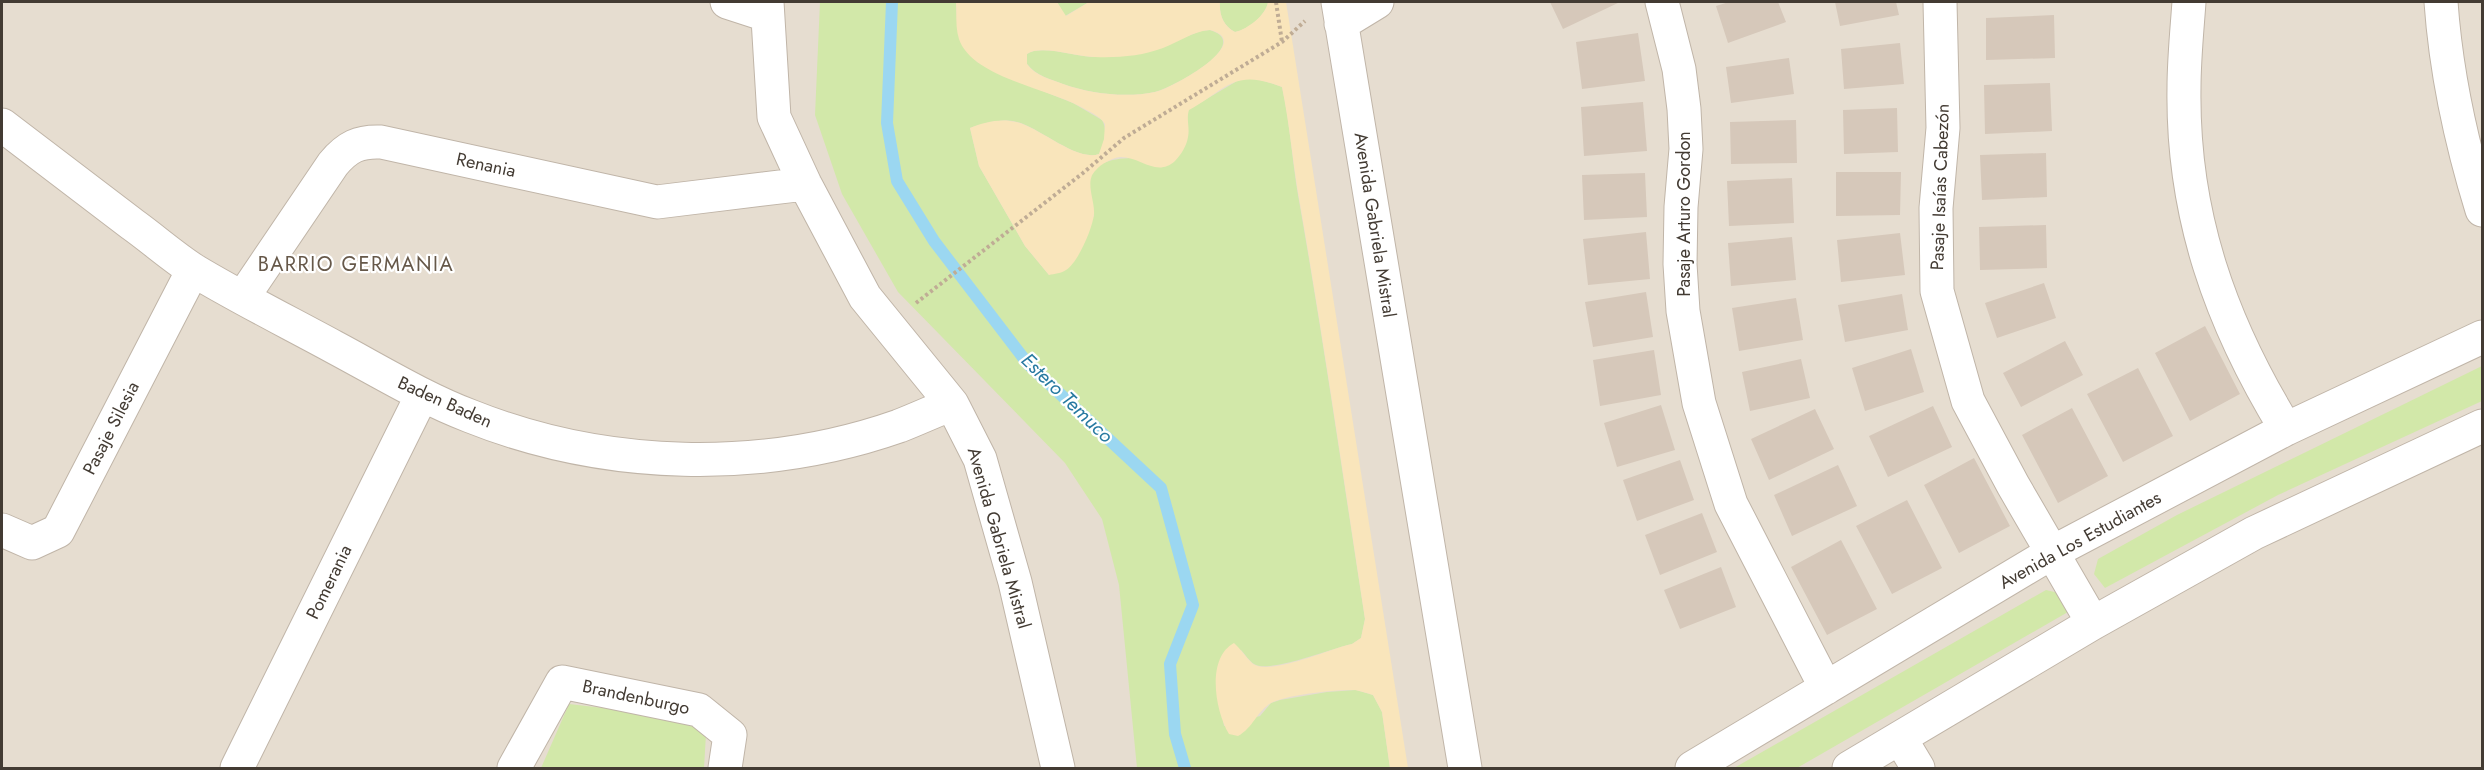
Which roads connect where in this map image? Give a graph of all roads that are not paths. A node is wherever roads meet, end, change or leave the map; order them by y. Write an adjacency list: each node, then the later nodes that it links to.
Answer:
1 (727, 2): 7 (street)
2 (1377, 2): 8 (street)
3 (1662, 2): 22 (street, Pasaje Arturo Gordon)
4 (1940, 2): 20 (street, Pasaje Isaías Cabezón)
5 (2189, 2): 18 (street)
6 (2441, 2): 11 (street)
7 (767, 8): 10 (street, Avenida Gabriela Mistral)
8 (1340, 13): 28 (street, Avenida Gabriela Mistral)
9 (2, 125): 12 (street, Baden Baden)
10 (805, 184): 13 (street, Renania); 16 (street, Avenida Gabriela Mistral)
11 (2482, 210)
12 (193, 270): 13 (street, Baden Baden); 19 (street, Pasaje Silesia)
13 (243, 297): 15 (street, Baden Baden)
14 (2482, 336): 18 (street, Avenida Los Estudiantes)
15 (422, 394): 16 (street, Baden Baden); 24 (street, Pomerania)
16 (952, 404): 27 (street, Avenida Gabriela Mistral)
17 (2482, 426): 21 (street)
18 (2286, 429): 20 (street, Avenida Los Estudiantes)
19 (2, 530)
20 (2054, 552): 21 (street, Pasaje Isaías Cabezón); 22 (street, Avenida Los Estudiantes)
21 (2093, 623): 23 (street)
22 (1827, 688): 29 (street, Avenida Los Estudiantes)
23 (1900, 738): 30 (street); 31 (street)
24 (237, 768)
25 (514, 768): 26 (street, Brandenburgo)
26 (725, 768)
27 (1058, 768)
28 (1465, 768)
29 (1692, 768)
30 (1849, 768)
31 (1918, 768)

